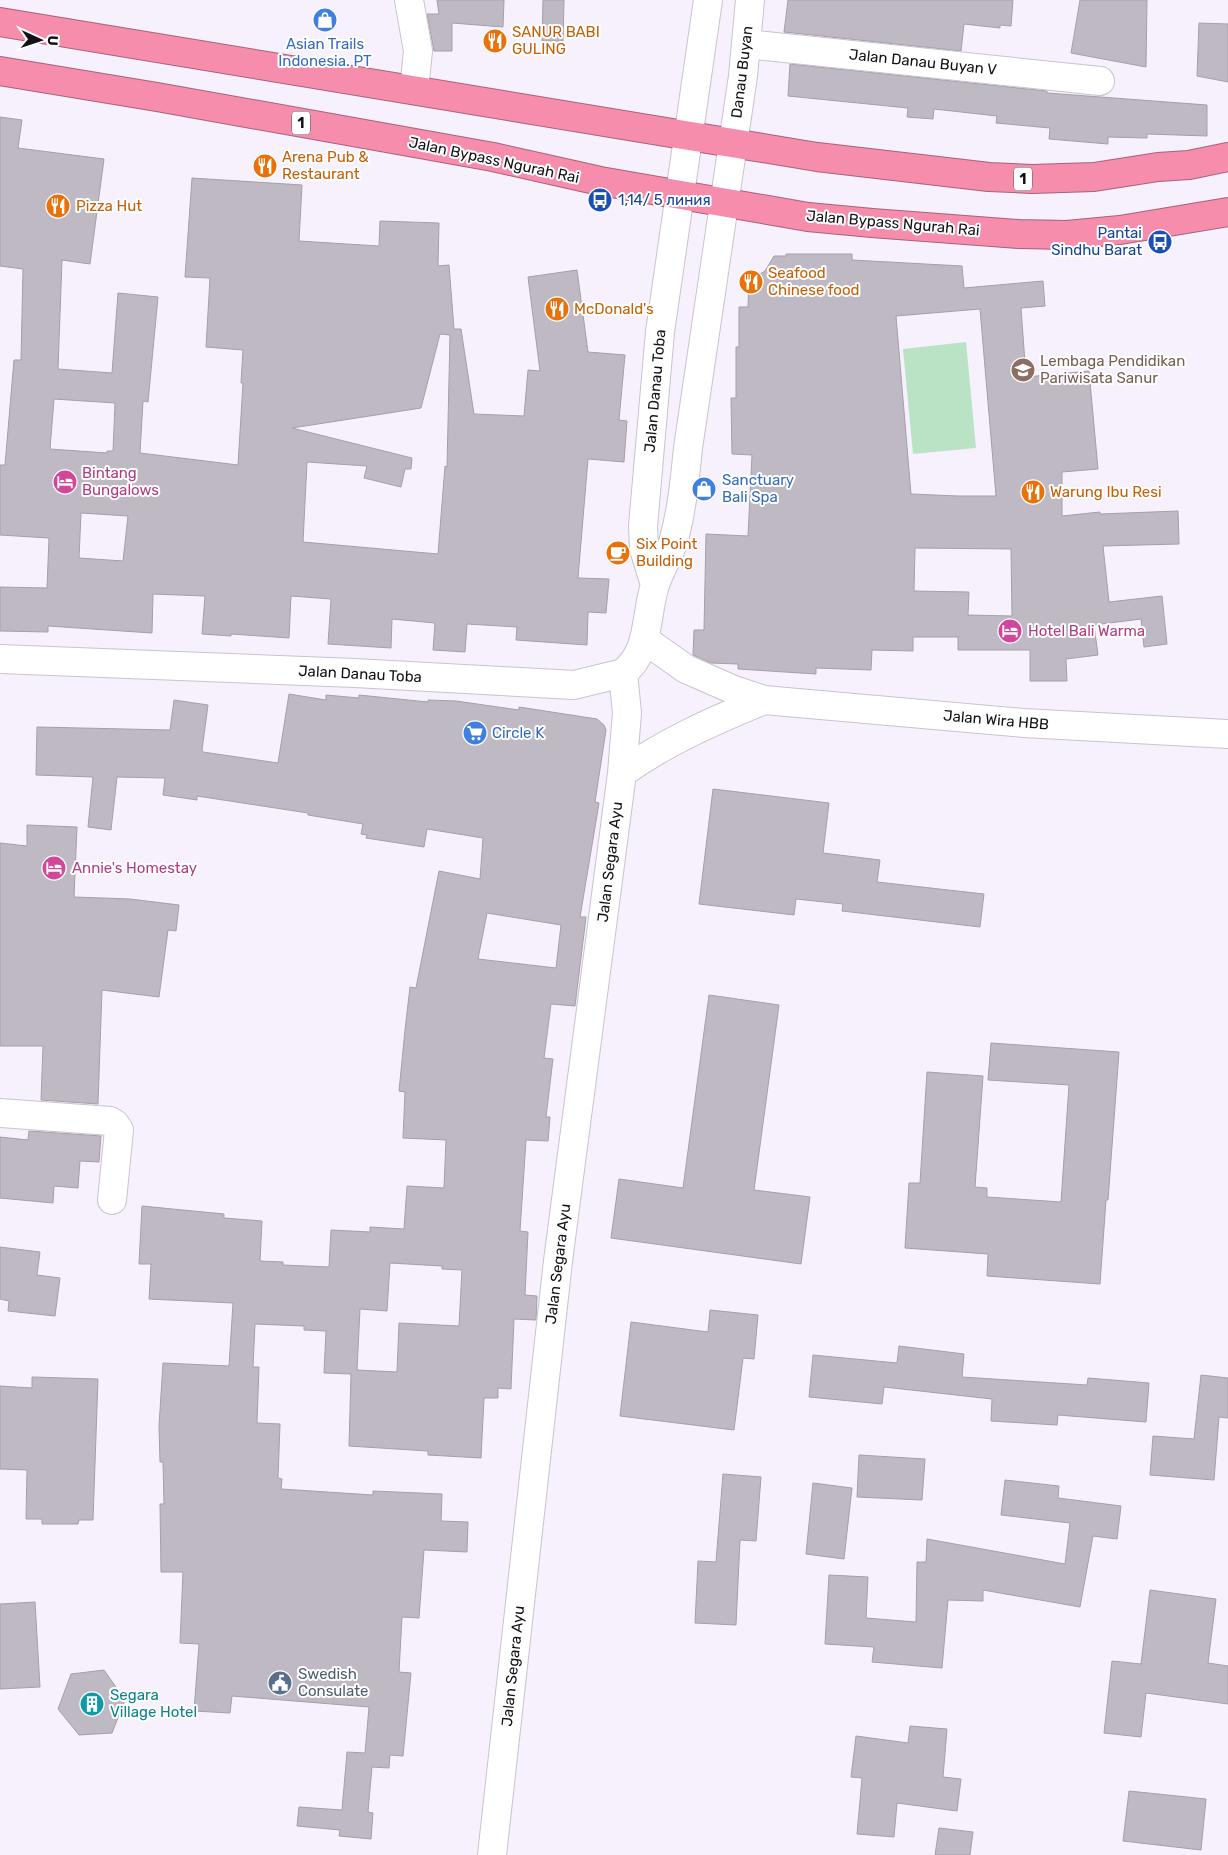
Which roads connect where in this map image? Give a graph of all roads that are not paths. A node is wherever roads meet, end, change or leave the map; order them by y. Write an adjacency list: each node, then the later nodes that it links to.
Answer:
1 (409, 0): 8 (street)
2 (708, 0): 9 (street)
3 (750, 0): 5 (street, Danau Buyan)
4 (0, 22): 8 (highway, 1)
5 (746, 44): 7 (street, Jalan Danau Buyan V); 10 (street, Danau Buyan)
6 (0, 71): 12 (highway, Jalan Bypass Ngurah Rai / 1)
7 (1100, 81)
8 (414, 90): 9 (highway, 1)
9 (688, 136): 10 (highway, 1); 12 (street, Jalan Danau Toba)
10 (733, 144): 11 (highway, 1); 13 (street, Jalan Danau Toba)
11 (1228, 158)
12 (678, 196): 13 (highway, Jalan Bypass Ngurah Rai / 1); 15 (street, Jalan Danau Toba)
13 (725, 204): 14 (highway, Jalan Bypass Ngurah Rai / 1); 15 (street, Jalan Danau Toba)
14 (1228, 212)
15 (655, 585): 16 (street, Jalan Danau Toba)
16 (645, 640): 18 (street, Jalan Danau Toba); 19 (street, Jalan Wira HBB)
17 (0, 659): 18 (street, Jalan Danau Toba)
18 (623, 673): 21 (street, Jalan Segara Ayu)
19 (764, 700): 20 (street, Jalan Wira HBB); 21 (street, Jalan Wira HBB)
20 (1228, 734)
21 (622, 773): 24 (street, Jalan Segara Ayu)
22 (0, 1113): 23 (street)
23 (112, 1200)
24 (492, 1855)

